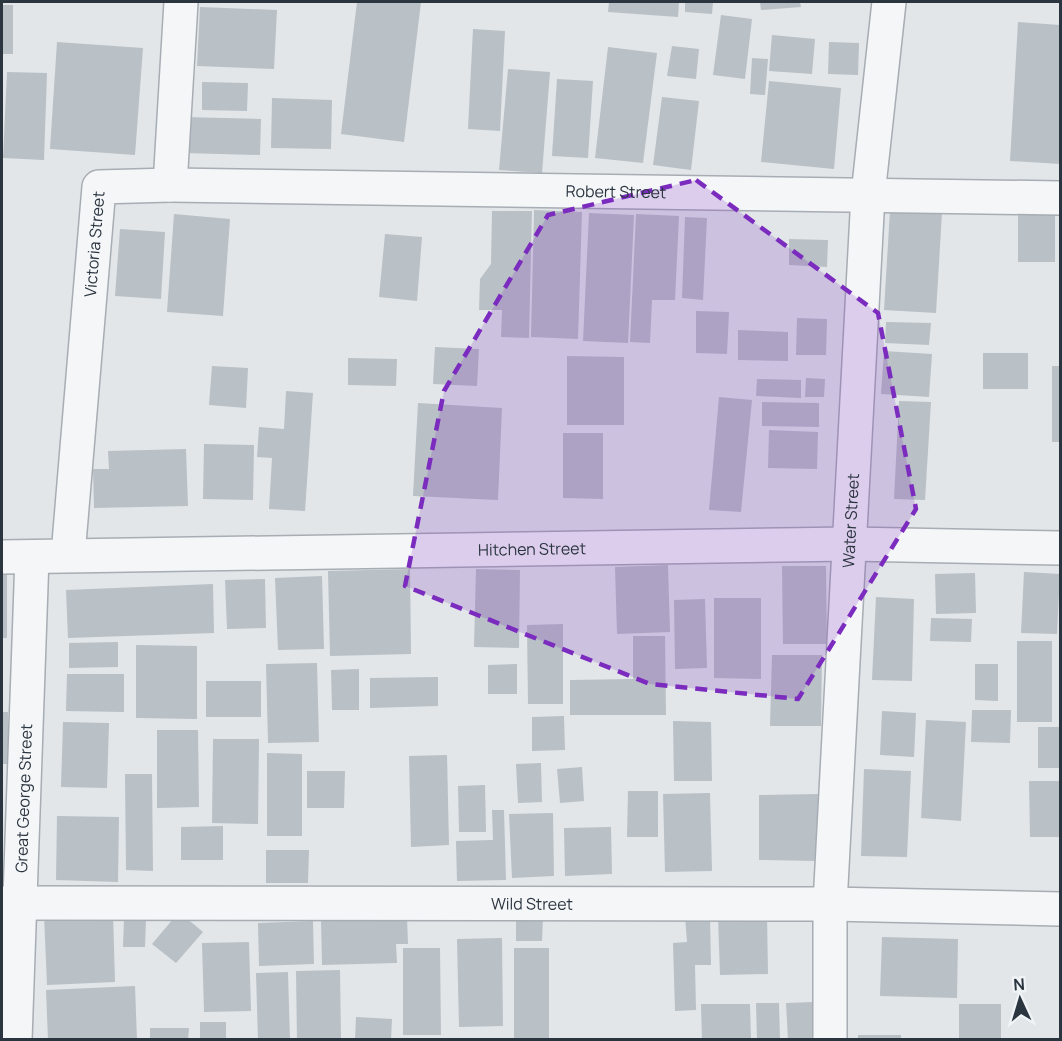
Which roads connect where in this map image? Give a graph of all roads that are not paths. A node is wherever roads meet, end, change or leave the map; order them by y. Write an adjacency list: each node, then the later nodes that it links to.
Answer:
1 (181, 2): 3 (street)
2 (889, 2): 4 (street, Water Street)
3 (170, 185): 4 (street, Robert Street); 8 (street, Victoria Street)
4 (868, 195): 5 (street, Robert Street); 6 (street, Water Street)
5 (1060, 198)
6 (850, 544): 7 (street, Hitchen Street); 8 (street, Hitchen Street); 11 (street, Water Street)
7 (1060, 548)
8 (68, 555): 9 (street, Hitchen Street)
9 (17, 557): 10 (street, Great George Street)
10 (11, 903): 11 (street, Wild Street); 13 (street, Great George Street)
11 (830, 904): 12 (street, Wild Street); 14 (street, Water Street)
12 (1060, 909)
13 (15, 1040)
14 (830, 1040)

